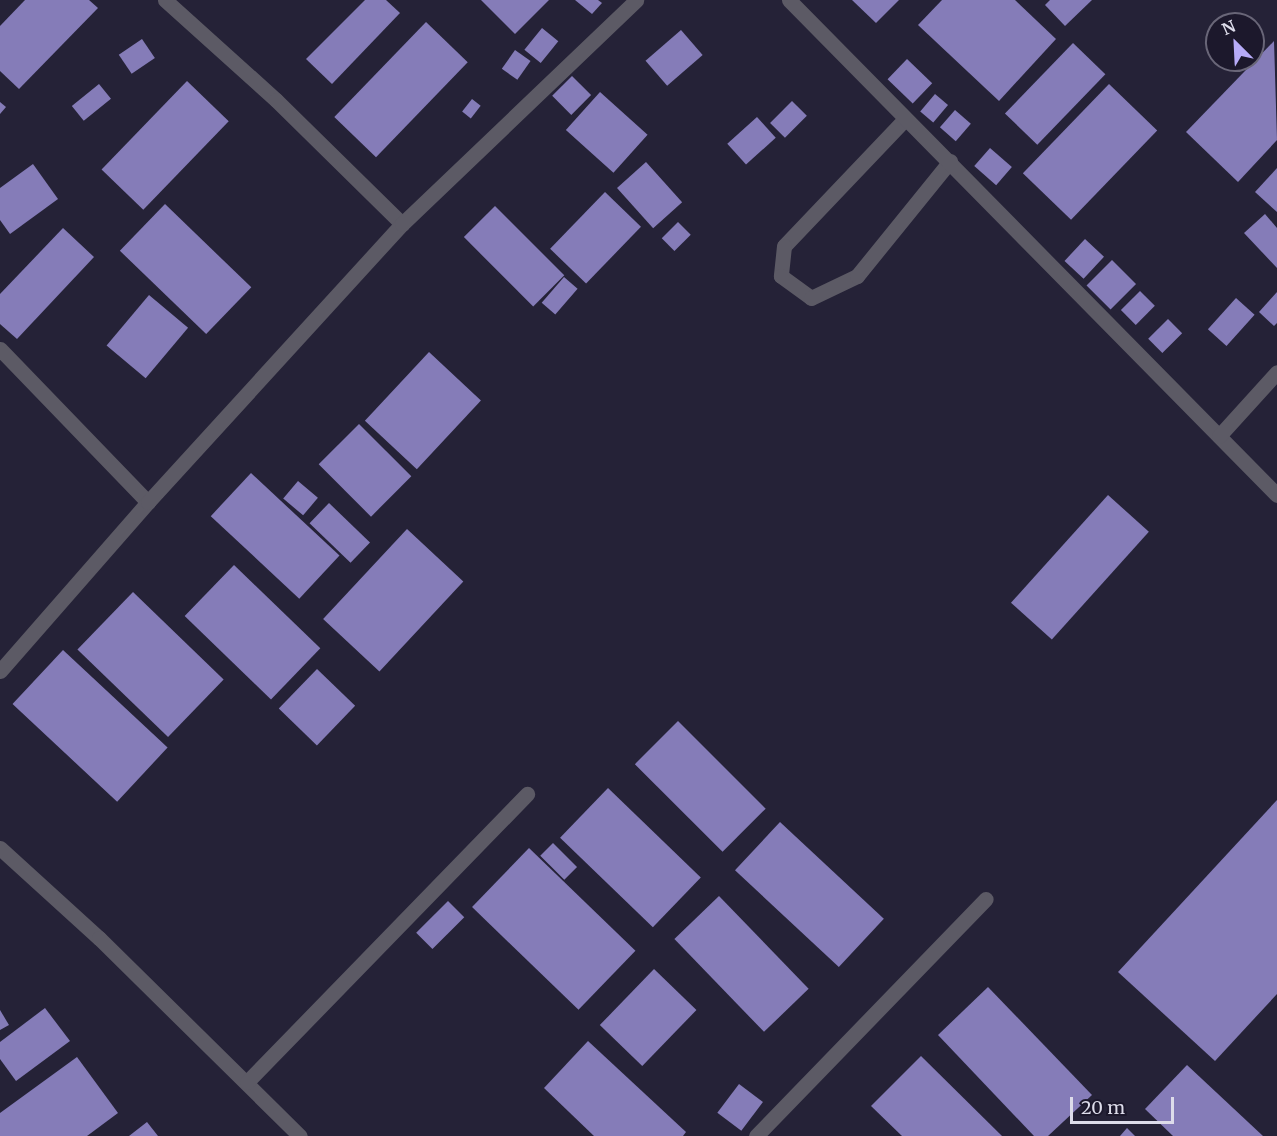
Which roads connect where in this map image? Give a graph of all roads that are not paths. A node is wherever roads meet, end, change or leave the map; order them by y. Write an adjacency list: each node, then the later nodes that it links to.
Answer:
1 (165, 0): 6 (street)
2 (636, 0): 6 (street)
3 (789, 0): 4 (street)
4 (905, 119): 5 (street); 5 (street)
5 (950, 161): 9 (street)
6 (402, 224): 11 (street)
7 (0, 349): 11 (street)
8 (1277, 372): 9 (street)
9 (1219, 436): 10 (street)
10 (1277, 495)
11 (148, 502): 12 (street)
12 (0, 671)
13 (527, 794): 16 (street)
14 (0, 848): 16 (street)
15 (986, 899): 18 (street)
16 (247, 1082): 17 (street)
17 (300, 1136)
18 (756, 1136)

